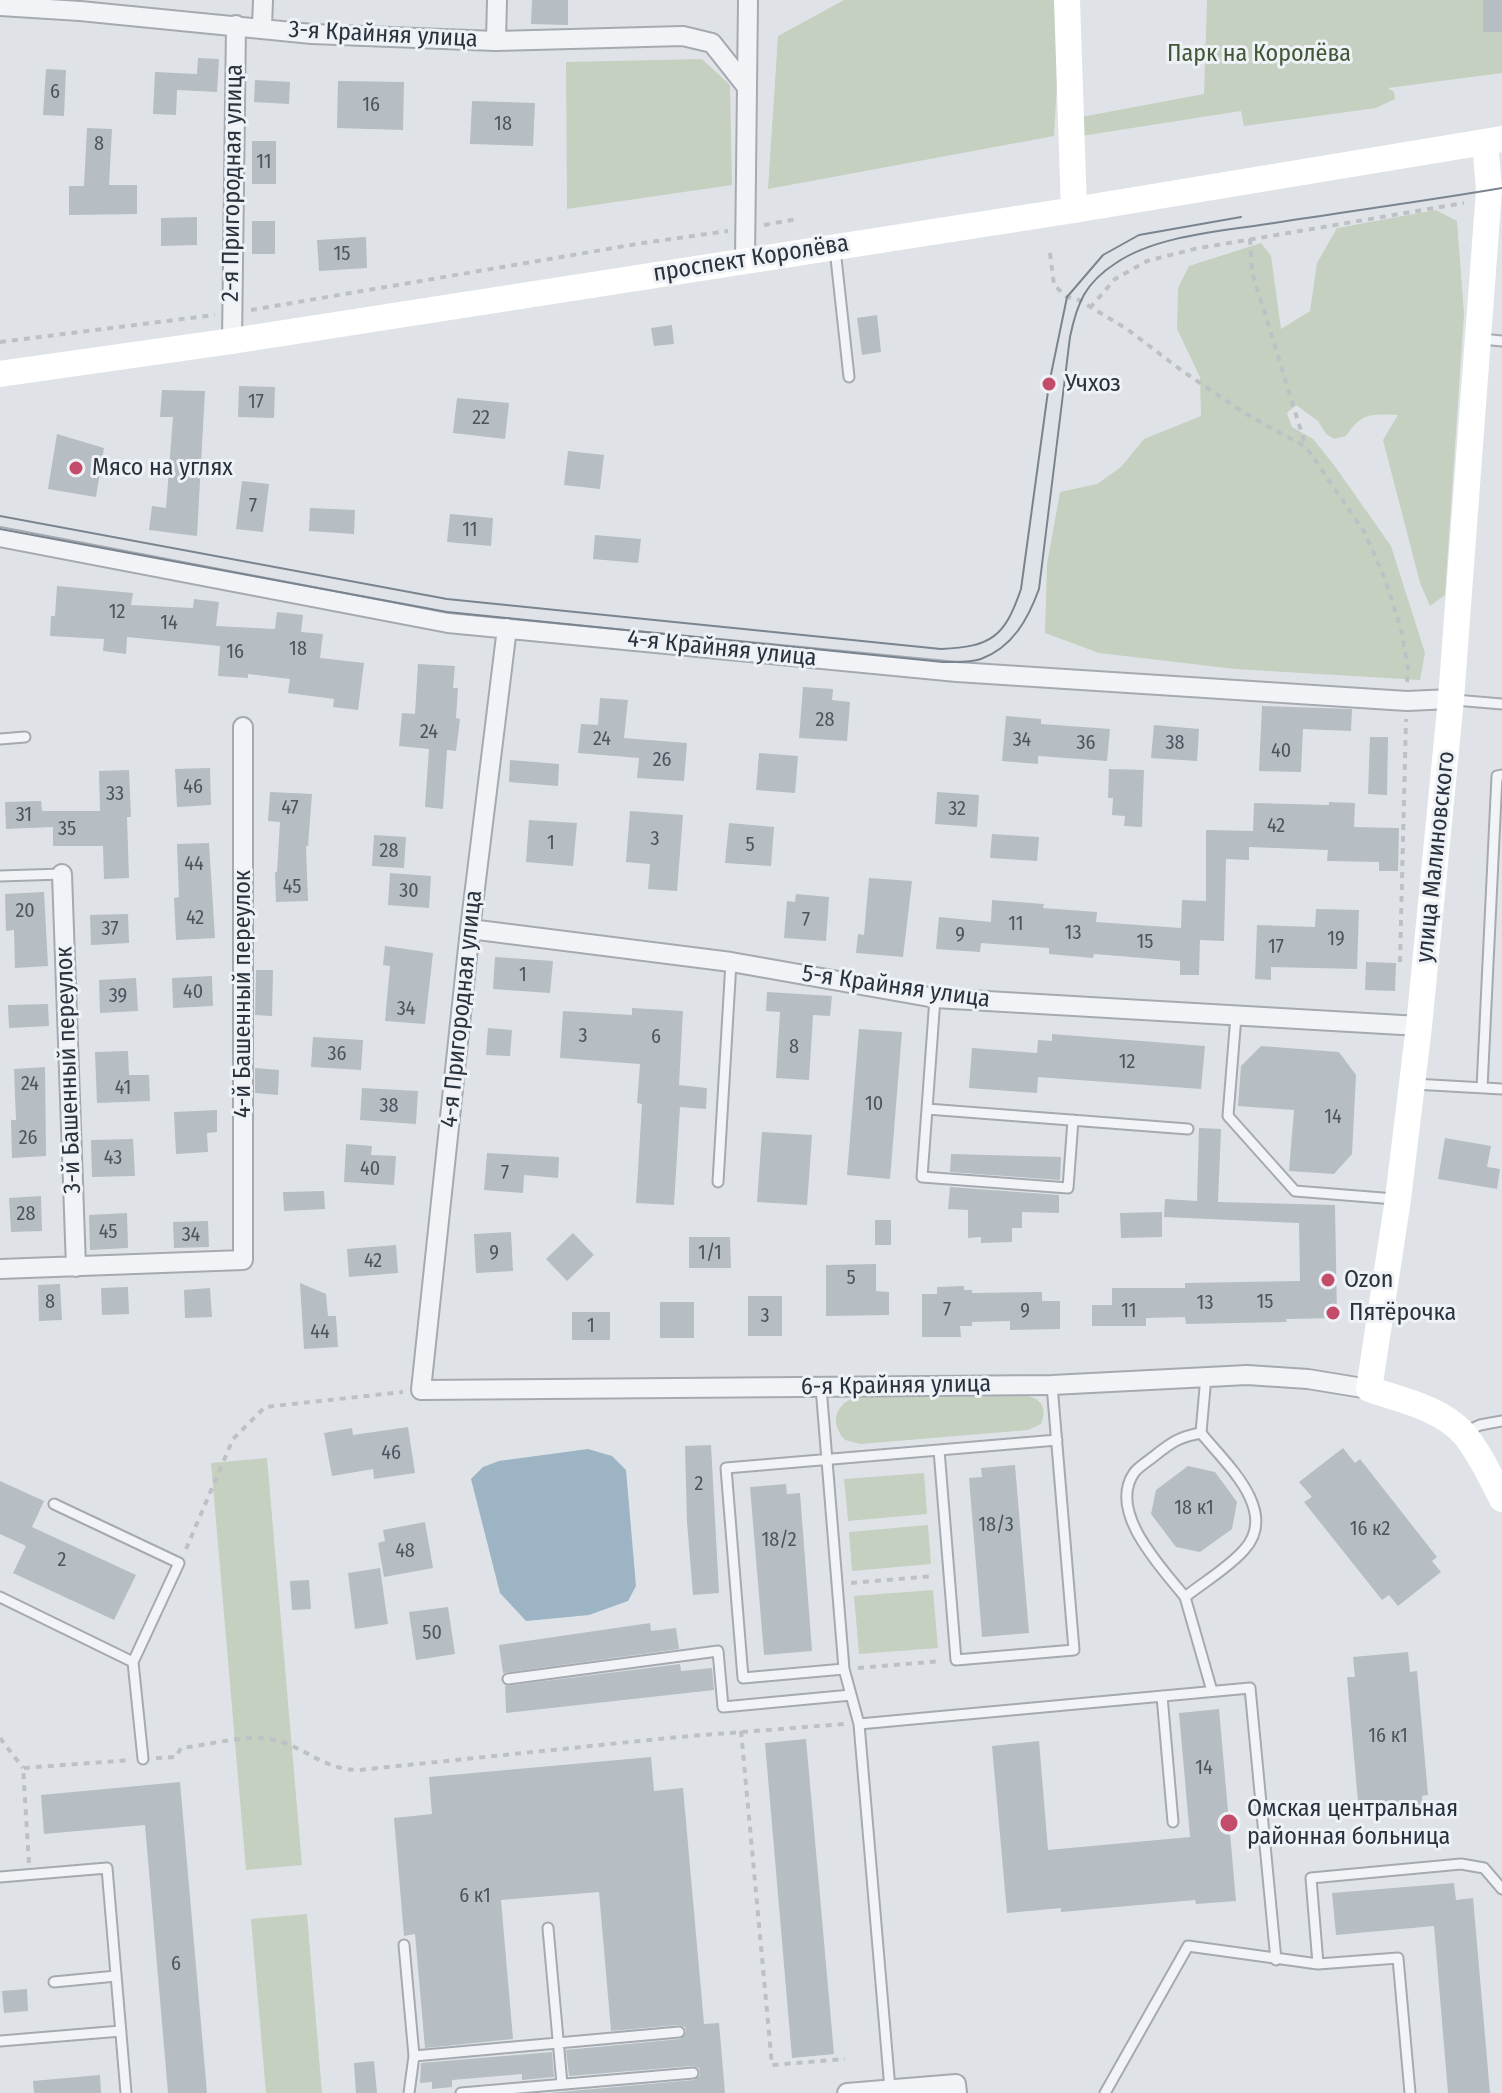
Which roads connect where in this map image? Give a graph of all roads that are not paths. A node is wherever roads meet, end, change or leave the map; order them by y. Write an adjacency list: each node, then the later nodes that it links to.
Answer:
1 (263, 0): 7 (street)
2 (497, 0): 8 (street)
3 (748, 0): 9 (street)
4 (1067, 0): 11 (street)
5 (0, 6): 6 (street, 3-я Крайняя улица)
6 (236, 25): 7 (street, 3-я Крайняя улица); 15 (street, 2-я Пригородная улица)
7 (262, 27): 8 (street, 3-я Крайняя улица)
8 (496, 41): 9 (street, 3-я Крайняя улица)
9 (746, 86): 13 (street)
10 (1493, 141): 11 (street, проспект Королёва); 14 (street, улица Малиновского)
11 (1074, 210): 12 (street, проспект Королёва)
12 (834, 246): 13 (street, проспект Королёва); 17 (lane)
13 (745, 259): 15 (street, проспект Королёва)
14 (1491, 340): 20 (street, улица Малиновского)
15 (232, 341): 16 (street, проспект Королёва)
16 (0, 374)
17 (849, 377)
18 (0, 537): 19 (street, 4-я Крайняя улица)
19 (507, 628): 20 (street, 4-я Крайняя улица); 28 (street, 4-я Пригородная улица)
20 (1451, 699): 21 (lane); 32 (street, улица Малиновского)
21 (1502, 704)
22 (243, 727): 41 (street, 4-й Башенный переулок)
23 (25, 737): 24 (lane)
24 (0, 739)
25 (1502, 775): 34 (lane)
26 (62, 874): 27 (lane); 41 (street, 3-й Башенный переулок)
27 (0, 876)
28 (470, 929): 29 (street, 5-я Крайняя улица); 47 (street, 4-я Пригородная улица)
29 (731, 962): 30 (street, 5-я Крайняя улица); 39 (lane)
30 (935, 998): 31 (street, 5-я Крайняя улица); 36 (lane)
31 (1236, 1016): 32 (street, 5-я Крайняя улица); 40 (lane)
32 (1419, 1026): 33 (street, улица Малиновского)
33 (1413, 1084): 34 (lane); 40 (street, улица Малиновского)
34 (1482, 1088): 35 (lane)
35 (1502, 1089)
36 (927, 1109): 37 (lane); 37 (lane)
37 (1073, 1120): 38 (lane)
38 (1188, 1129)
39 (718, 1182)
40 (1398, 1199): 46 (street, улица Малиновского)
41 (76, 1267): 42 (street)
42 (0, 1269)
43 (1206, 1376): 44 (street, 6-я Крайняя улица); 46 (street, 6-я Крайняя улица); 49 (lane)
44 (1052, 1385): 45 (street, 6-я Крайняя улица); 51 (lane)
45 (821, 1387): 47 (street, 6-я Крайняя улица); 53 (lane)
46 (1369, 1389): 50 (street)
47 (421, 1390)
48 (1502, 1421): 50 (lane)
49 (1201, 1433): 57 (lane); 57 (lane)
50 (1463, 1433): 54 (street)
51 (1057, 1440): 52 (lane); 52 (lane)
52 (939, 1450): 53 (lane)
53 (827, 1459): 59 (lane); 59 (lane)
54 (1502, 1499)
55 (54, 1504): 58 (lane)
56 (0, 1597): 58 (lane)
57 (1185, 1597): 61 (lane)
58 (133, 1662): 65 (lane)
59 (844, 1669): 62 (lane)
60 (508, 1679): 62 (lane)
61 (1212, 1691): 63 (lane); 71 (lane)
62 (851, 1695): 64 (lane)
63 (1162, 1696): 64 (lane); 66 (lane)
64 (859, 1724): 82 (lane)
65 (143, 1759)
66 (1173, 1822)
67 (0, 1877): 73 (lane)
68 (1502, 1889): 72 (lane)
69 (548, 1928): 78 (lane)
70 (404, 1945): 79 (lane)
71 (1276, 1960): 72 (lane); 88 (lane)
72 (1318, 1964): 89 (lane)
73 (116, 1976): 74 (lane); 75 (lane)
74 (54, 1982)
75 (121, 2031): 77 (lane); 83 (lane)
76 (679, 2032): 78 (lane)
77 (0, 2041)
78 (558, 2043): 79 (lane); 81 (lane)
79 (414, 2056): 84 (lane)
80 (693, 2073): 81 (lane)
81 (562, 2084): 85 (lane)
82 (890, 2089): 86 (street); 87 (street)
83 (126, 2093)
84 (409, 2093)
85 (461, 2093)
86 (847, 2093)
87 (957, 2093)
88 (1105, 2093)
89 (1410, 2093)

